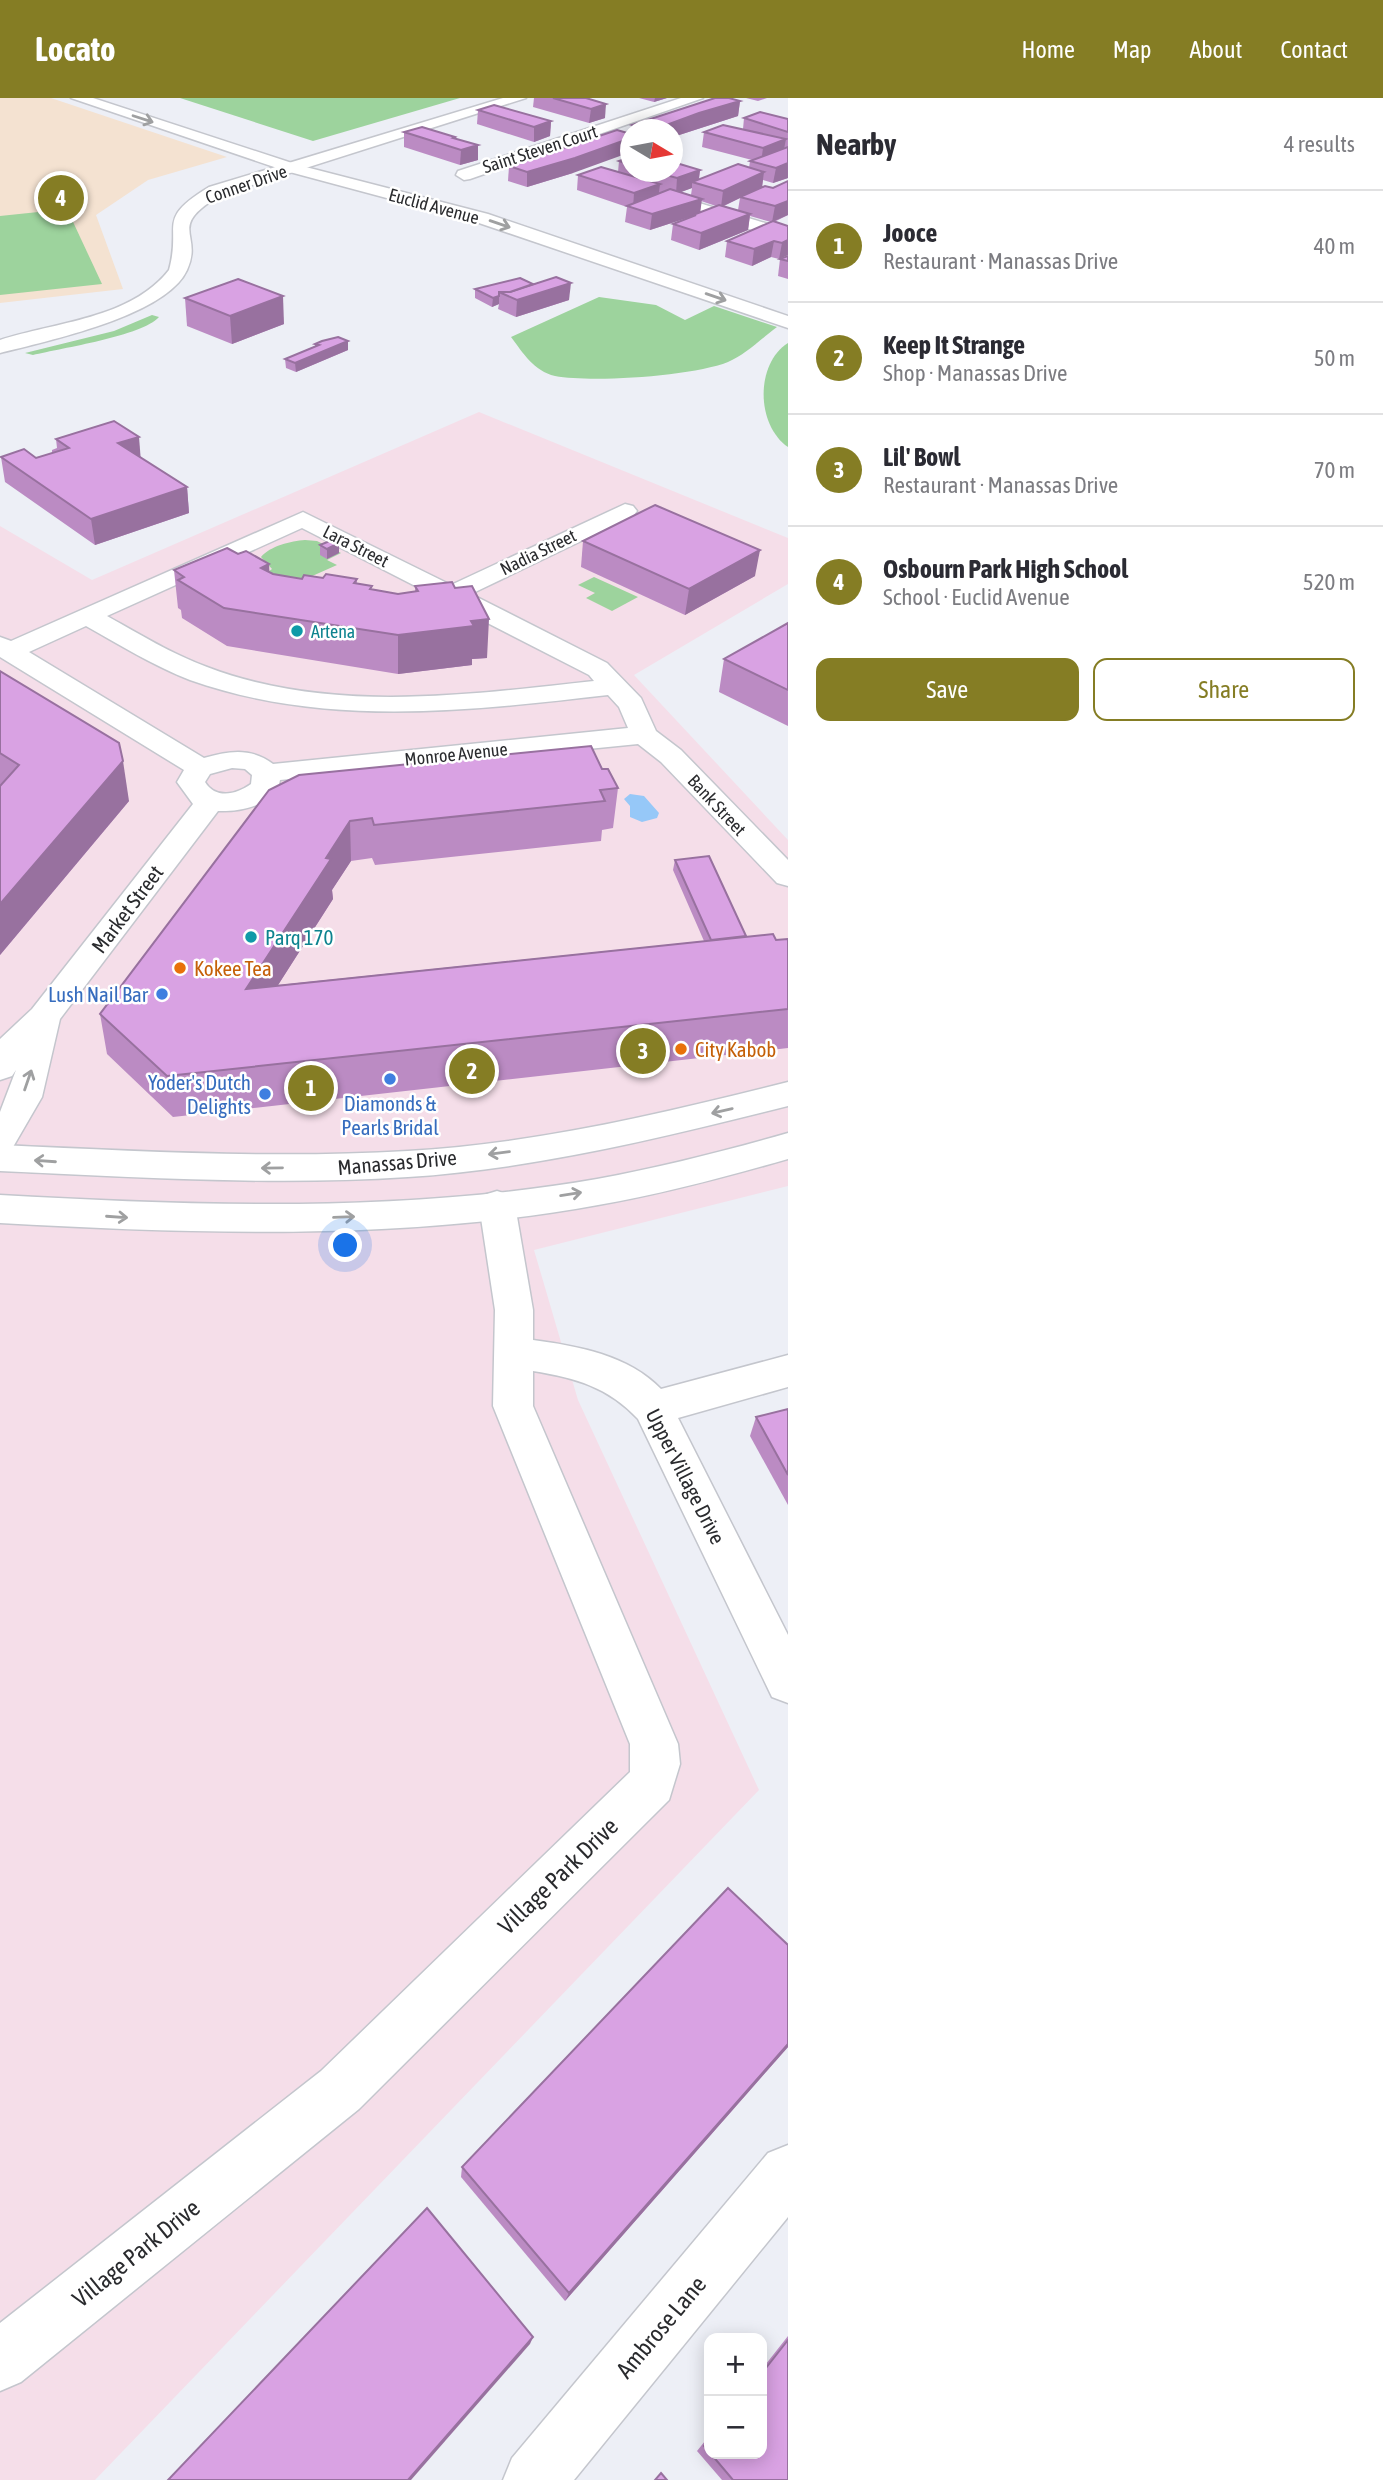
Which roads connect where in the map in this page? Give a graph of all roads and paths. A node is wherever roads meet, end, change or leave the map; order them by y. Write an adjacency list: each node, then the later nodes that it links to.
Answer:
1 (78, 98): 12 (street, Euclid Avenue, one-way to 12)
2 (125, 98): 11 (street, Euclid Avenue)
3 (519, 98): 7 (street, Conner Drive)
4 (696, 98): 6 (street, Saint Steven Court)
5 (621, 108): 6 (street)
6 (645, 115): 10 (street, Saint Steven Court)
7 (429, 125): 8 (street); 11 (street, Conner Drive)
8 (452, 133)
9 (499, 148): 10 (street)
10 (522, 156): 13 (street, Saint Steven Court)
11 (314, 160): 12 (street, Conner Drive); 15 (street, Euclid Avenue)
12 (292, 168): 17 (street, Euclid Avenue, one-way to 17); 18 (street, Conner Drive)
13 (464, 174)
14 (633, 188): 16 (street)
15 (545, 220)
16 (788, 236)
17 (788, 322)
18 (0, 347)
19 (625, 511): 20 (street, Nadia Street)
20 (452, 594): 21 (street, Lara Street); 23 (street, Lara Street)
21 (87, 616): 22 (street, Lara Street); 23 (street)
22 (4, 648): 25 (street)
23 (616, 686): 24 (street, Lara Street)
24 (645, 735): 26 (street, Monroe Avenue); 28 (street, Bank Street)
25 (200, 768): 26 (street); 27 (street)
26 (267, 773): 27 (street)
27 (211, 800): 29 (street, Market Street)
28 (788, 877)
29 (44, 1017): 30 (street, Market Street); 33 (street, Market Street, one-way to 29)
30 (0, 1068)
31 (788, 1094): 32 (street, Manassas Drive, one-way to 32)
32 (668, 1124): 35 (street, Manassas Drive, one-way to 35); 36 (street)
33 (0, 1138)
34 (788, 1146): 36 (street, one-way to 34)
35 (0, 1158)
36 (497, 1205): 37 (street, one-way to 36); 38 (street, Village Park Drive)
37 (0, 1209)
38 (515, 1353): 40 (street, Upper Village Drive); 43 (street, Village Park Drive)
39 (788, 1371): 40 (street)
40 (653, 1408): 41 (street, Upper Village Drive)
41 (788, 1682)
42 (788, 2173): 44 (street, Ambrose Lane)
43 (0, 2361)
44 (534, 2480)

